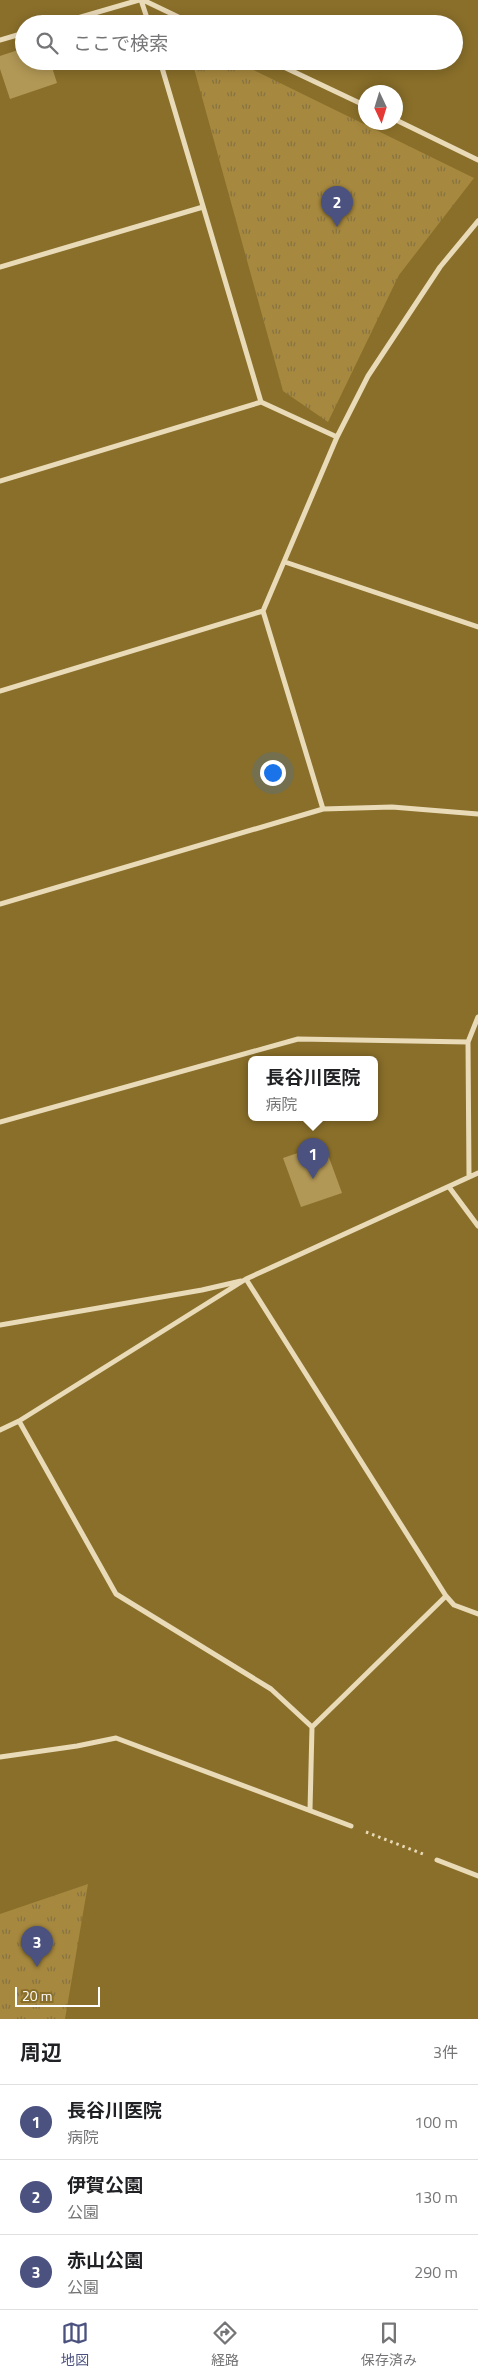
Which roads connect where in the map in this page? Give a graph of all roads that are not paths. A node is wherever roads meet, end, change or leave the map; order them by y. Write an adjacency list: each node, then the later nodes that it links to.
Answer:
1 (141, 0): 2 (street); 3 (street); 4 (street)
2 (88, 15)
3 (145, 15)
4 (174, 15)
5 (15, 36): 6 (street)
6 (0, 40)
7 (163, 70): 12 (street)
8 (290, 70): 9 (street)
9 (358, 102)
10 (403, 123): 11 (street)
11 (478, 160)
12 (203, 207): 14 (street); 15 (street)
13 (478, 221): 16 (street)
14 (0, 267)
15 (261, 402): 16 (street); 17 (street)
16 (337, 437): 18 (street)
17 (0, 480)
18 (284, 562): 19 (street); 20 (street)
19 (263, 611): 21 (street); 22 (street)
20 (478, 628)
21 (0, 691)
22 (323, 809): 23 (street); 24 (street)
23 (478, 814)
24 (0, 904)
25 (478, 1017): 26 (street)
26 (468, 1042): 27 (street); 29 (street)
27 (0, 1122)
28 (478, 1173): 29 (street)
29 (469, 1176): 30 (street)
30 (449, 1186): 31 (street); 32 (street)
31 (478, 1226)
32 (246, 1279): 33 (street); 34 (street); 36 (street)
33 (0, 1325)
34 (18, 1420): 35 (street); 38 (street)
35 (0, 1430)
36 (446, 1596): 37 (street); 38 (street)
37 (478, 1614)
38 (312, 1727): 40 (street)
39 (0, 1757): 40 (street)
40 (310, 1810): 41 (street)
41 (351, 1826)
42 (437, 1860): 43 (street)
43 (478, 1876)

